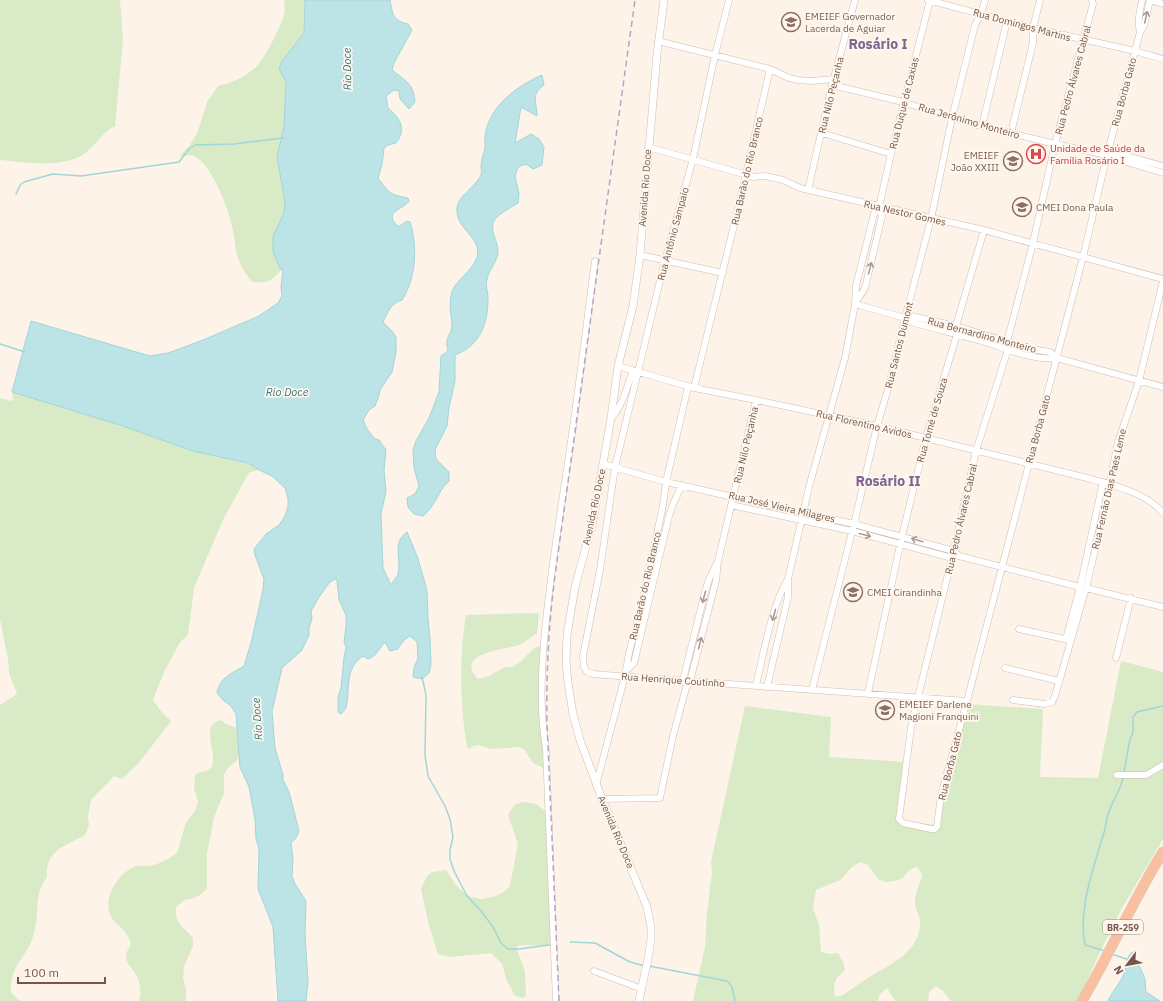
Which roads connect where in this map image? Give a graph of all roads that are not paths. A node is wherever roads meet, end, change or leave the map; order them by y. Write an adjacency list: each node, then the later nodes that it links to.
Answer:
1 (664, 0): 16 (street, Avenida Rio Doce)
2 (729, 0): 18 (street, Rua Antônio Sampaio)
3 (855, 0): 21 (street, Rua Nilo Peçanha)
4 (929, 0): 11 (street, Rua Domingos Martins); 22 (street, Rua Duque de Caxias)
5 (985, 0): 11 (street, Rua Santos Dumont)
6 (1040, 0): 13 (street)
7 (1142, 0): 14 (street, Rua Borba Gato)
8 (1150, 0): 10 (street); 14 (street, Rua Borba Gato, one-way to 8)
9 (1094, 1): 15 (street, Rua Pedro Álvares Cabral)
10 (1163, 4)
11 (981, 14): 12 (street, Rua Domingos Martins); 23 (street, Rua Santos Dumont)
12 (1007, 21): 13 (street, Rua Domingos Martins); 24 (street)
13 (1033, 28): 15 (street, Rua Domingos Martins); 26 (street)
14 (1140, 32): 17 (street, Rua Borba Gato)
15 (1083, 40): 17 (street, Rua Domingos Martins); 27 (street, Rua Pedro Álvares Cabral)
16 (658, 41): 18 (street, Rua Jerônimo Monteiro); 28 (street, Avenida Rio Doce)
17 (1135, 50): 19 (street, Rua Domingos Martins); 30 (street, Rua Borba Gato)
18 (715, 55): 20 (street, Rua Jerônimo Monteiro); 31 (street, Rua Antônio Sampaio)
19 (1163, 59)
20 (770, 69): 21 (street, Rua Jerônimo Monteiro); 33 (street, Rua Barão do Rio Branco)
21 (833, 82): 22 (street, Rua Jerônimo Monteiro); 25 (street, Rua Nilo Peçanha)
22 (903, 102): 23 (street, Rua Jerônimo Monteiro); 29 (street, Rua Duque de Caxias)
23 (952, 118): 24 (street, Rua Jerônimo Monteiro); 37 (street, Rua Santos Dumont)
24 (982, 126): 26 (street, Rua Jerônimo Monteiro)
25 (822, 133): 29 (street); 35 (street, Rua Nilo Peçanha)
26 (1010, 133): 27 (street, Rua Jerônimo Monteiro)
27 (1055, 144): 30 (street, Rua Jerônimo Monteiro); 39 (street, Rua Pedro Álvares Cabral)
28 (648, 147): 31 (street, Rua Nestor Gomes); 40 (street, Avenida Rio Doce)
29 (890, 154): 36 (street, Rua Duque de Caxias)
30 (1107, 155): 32 (street, Rua Jerônimo Monteiro); 34 (street, Rua Jerônimo Monteiro); 41 (street, Rua Borba Gato)
31 (693, 159): 33 (street, Rua Nestor Gomes); 43 (street, Rua Antônio Sampaio)
32 (1163, 166)
33 (746, 174): 35 (street, Rua Nestor Gomes); 44 (street, Rua Barão do Rio Branco)
34 (1163, 174)
35 (808, 190): 36 (street, Rua Nestor Gomes)
36 (879, 207): 37 (street, Rua Nestor Gomes); 46 (street, Rua Duque de Caxias)
37 (931, 219): 38 (street, Rua Nestor Gomes); 47 (street, Rua Santos Dumont)
38 (984, 230): 39 (street, Rua Nestor Gomes); 48 (street)
39 (1033, 243): 41 (street, Rua Nestor Gomes); 50 (street, Rua Pedro Álvares Cabral)
40 (640, 255): 43 (street); 53 (street, Avenida Rio Doce)
41 (1083, 256): 45 (street, Rua Nestor Gomes); 52 (street, Rua Borba Gato)
42 (595, 260): 111 (street)
43 (665, 260): 44 (street); 54 (street, Rua Antônio Sampaio)
44 (723, 273): 56 (street, Rua Barão do Rio Branco)
45 (1163, 280): 55 (street, Rua Fernão Dias Paes Leme)
46 (855, 304): 47 (street, Rua Bernardino Monteiro); 59 (street, Rua Duque de Caxias)
47 (905, 318): 48 (street, Rua Bernardino Monteiro); 49 (street, Rua Bernardino Monteiro); 61 (street, Rua Santos Dumont)
48 (956, 326): 50 (street, Rua Bernardino Monteiro)
49 (957, 334): 51 (street, Rua Bernardino Monteiro); 62 (street, Rua Tomé de Souza)
50 (1007, 342): 52 (street, Rua Bernardino Monteiro)
51 (1008, 349): 52 (street, Rua Bernardino Monteiro); 63 (street, Rua Pedro Álvares Cabral)
52 (1057, 358): 55 (street, Rua Bernardino Monteiro); 64 (street, Rua Borba Gato)
53 (618, 366): 54 (street, Rua Florentino Avidos); 60 (street, Avenida Rio Doce)
54 (636, 371): 56 (street, Rua Florentino Avidos); 60 (street); 66 (street, Rua Antônio Sampaio)
55 (1139, 381): 57 (street, Rua Bernardino Monteiro); 68 (street, Rua Fernão Dias Paes Leme)
56 (691, 387): 58 (street, Rua Florentino Avidos); 67 (street, Rua Barão do Rio Branco)
57 (1163, 387)
58 (756, 400): 59 (street, Rua Florentino Avidos); 70 (street, Rua Nilo Peçanha)
59 (829, 416): 61 (street, Rua Florentino Avidos); 72 (street, Rua Duque de Caxias)
60 (611, 418): 65 (street, Avenida Rio Doce)
61 (877, 426): 62 (street, Rua Florentino Avidos); 75 (street, Rua Santos Dumont)
62 (926, 438): 63 (street, Rua Florentino Avidos); 77 (street, Rua Tomé de Souza)
63 (976, 451): 64 (street, Rua Florentino Avidos); 79 (street, Rua Pedro Álvares Cabral)
64 (1029, 463): 68 (street, Rua Florentino Avidos); 81 (street, Rua Borba Gato)
65 (603, 464): 66 (street, Rua José Vieira Milagres); 105 (street, Avenida Rio Doce)
66 (615, 467): 67 (street, Rua José Vieira Milagres); 91 (street, Rua Henrique Coutinho)
67 (666, 482): 69 (street, Rua José Vieira Milagres); 90 (street, Rua Barão do Rio Branco)
68 (1106, 483): 73 (street, Rua Florentino Avidos); 83 (street, Rua Fernão Dias Paes Leme)
69 (682, 485): 70 (street, Rua José Vieira Milagres); 90 (street)
70 (734, 496): 71 (street, Rua Nilo Peçanha); 72 (street, Rua José Vieira Milagres)
71 (732, 505): 74 (street); 80 (street, Rua Nilo Peçanha)
72 (803, 513): 74 (street, Rua Duque de Caxias); 75 (street, Rua José Vieira Milagres)
73 (1163, 513)
74 (802, 521): 76 (street); 82 (street, Rua Duque de Caxias)
75 (854, 524): 76 (street, Rua Santos Dumont); 77 (street, Rua José Vieira Milagres)
76 (852, 531): 78 (street, one-way to 78); 98 (street, Rua Santos Dumont)
77 (902, 536): 78 (street, Rua Tomé de Souza); 79 (street, Rua José Vieira Milagres, one-way to 77)
78 (901, 544): 79 (street); 99 (street, Rua Tomé de Souza)
79 (955, 555): 81 (street, Rua José Vieira Milagres); 100 (street, Rua Pedro Álvares Cabral)
80 (718, 561): 92 (street, Rua Nilo Peçanha, one-way to 92); 93 (street, Rua Nilo Peçanha, one-way to 80)
81 (1002, 566): 83 (street, Rua José Vieira Milagres); 102 (street, Rua Borba Gato)
82 (788, 579): 95 (street, Rua Duque de Caxias, one-way to 95); 96 (street, Rua Duque de Caxias)
83 (1083, 587): 84 (street, Rua José Vieira Milagres); 87 (street, Rua Fernão Dias Paes Leme)
84 (1131, 598): 85 (street, Rua José Vieira Milagres); 88 (street)
85 (1163, 607)
86 (1019, 629): 87 (street)
87 (1068, 640): 94 (street, Rua Fernão Dias Paes Leme)
88 (1116, 658)
89 (1005, 668): 94 (street)
90 (626, 669): 91 (street, Rua Barão do Rio Branco)
91 (625, 676): 92 (street, Rua Henrique Coutinho); 105 (street, Rua Barão do Rio Branco)
92 (683, 680): 93 (street, Rua Henrique Coutinho); 97 (street)
93 (690, 681): 95 (street, Rua Henrique Coutinho); 97 (street, Rua Nilo Peçanha)
94 (1059, 682): 101 (street, Rua Fernão Dias Paes Leme)
95 (756, 685): 96 (street, Rua Henrique Coutinho)
96 (767, 687): 98 (street, Rua Henrique Coutinho)
97 (686, 688): 106 (street, Rua Nilo Peçanha)
98 (812, 690): 99 (street, Rua Henrique Coutinho)
99 (868, 693): 100 (street, Rua Henrique Coutinho)
100 (918, 697): 102 (street, Rua Henrique Coutinho); 107 (street, Rua Pedro Álvares Cabral)
101 (1013, 700)
102 (967, 701): 107 (street, Rua Borba Gato)
103 (1163, 765): 104 (street)
104 (1116, 776)
105 (596, 785): 106 (street, Avenida Rio Doce)
106 (602, 799): 110 (street, Avenida Rio Doce)
107 (937, 827)
108 (1163, 852): 113 (highway, BR-259)
109 (594, 971): 110 (street)
110 (642, 988): 112 (street, Avenida Rio Doce)
111 (556, 1001)
112 (639, 1001)
113 (1082, 1001)

